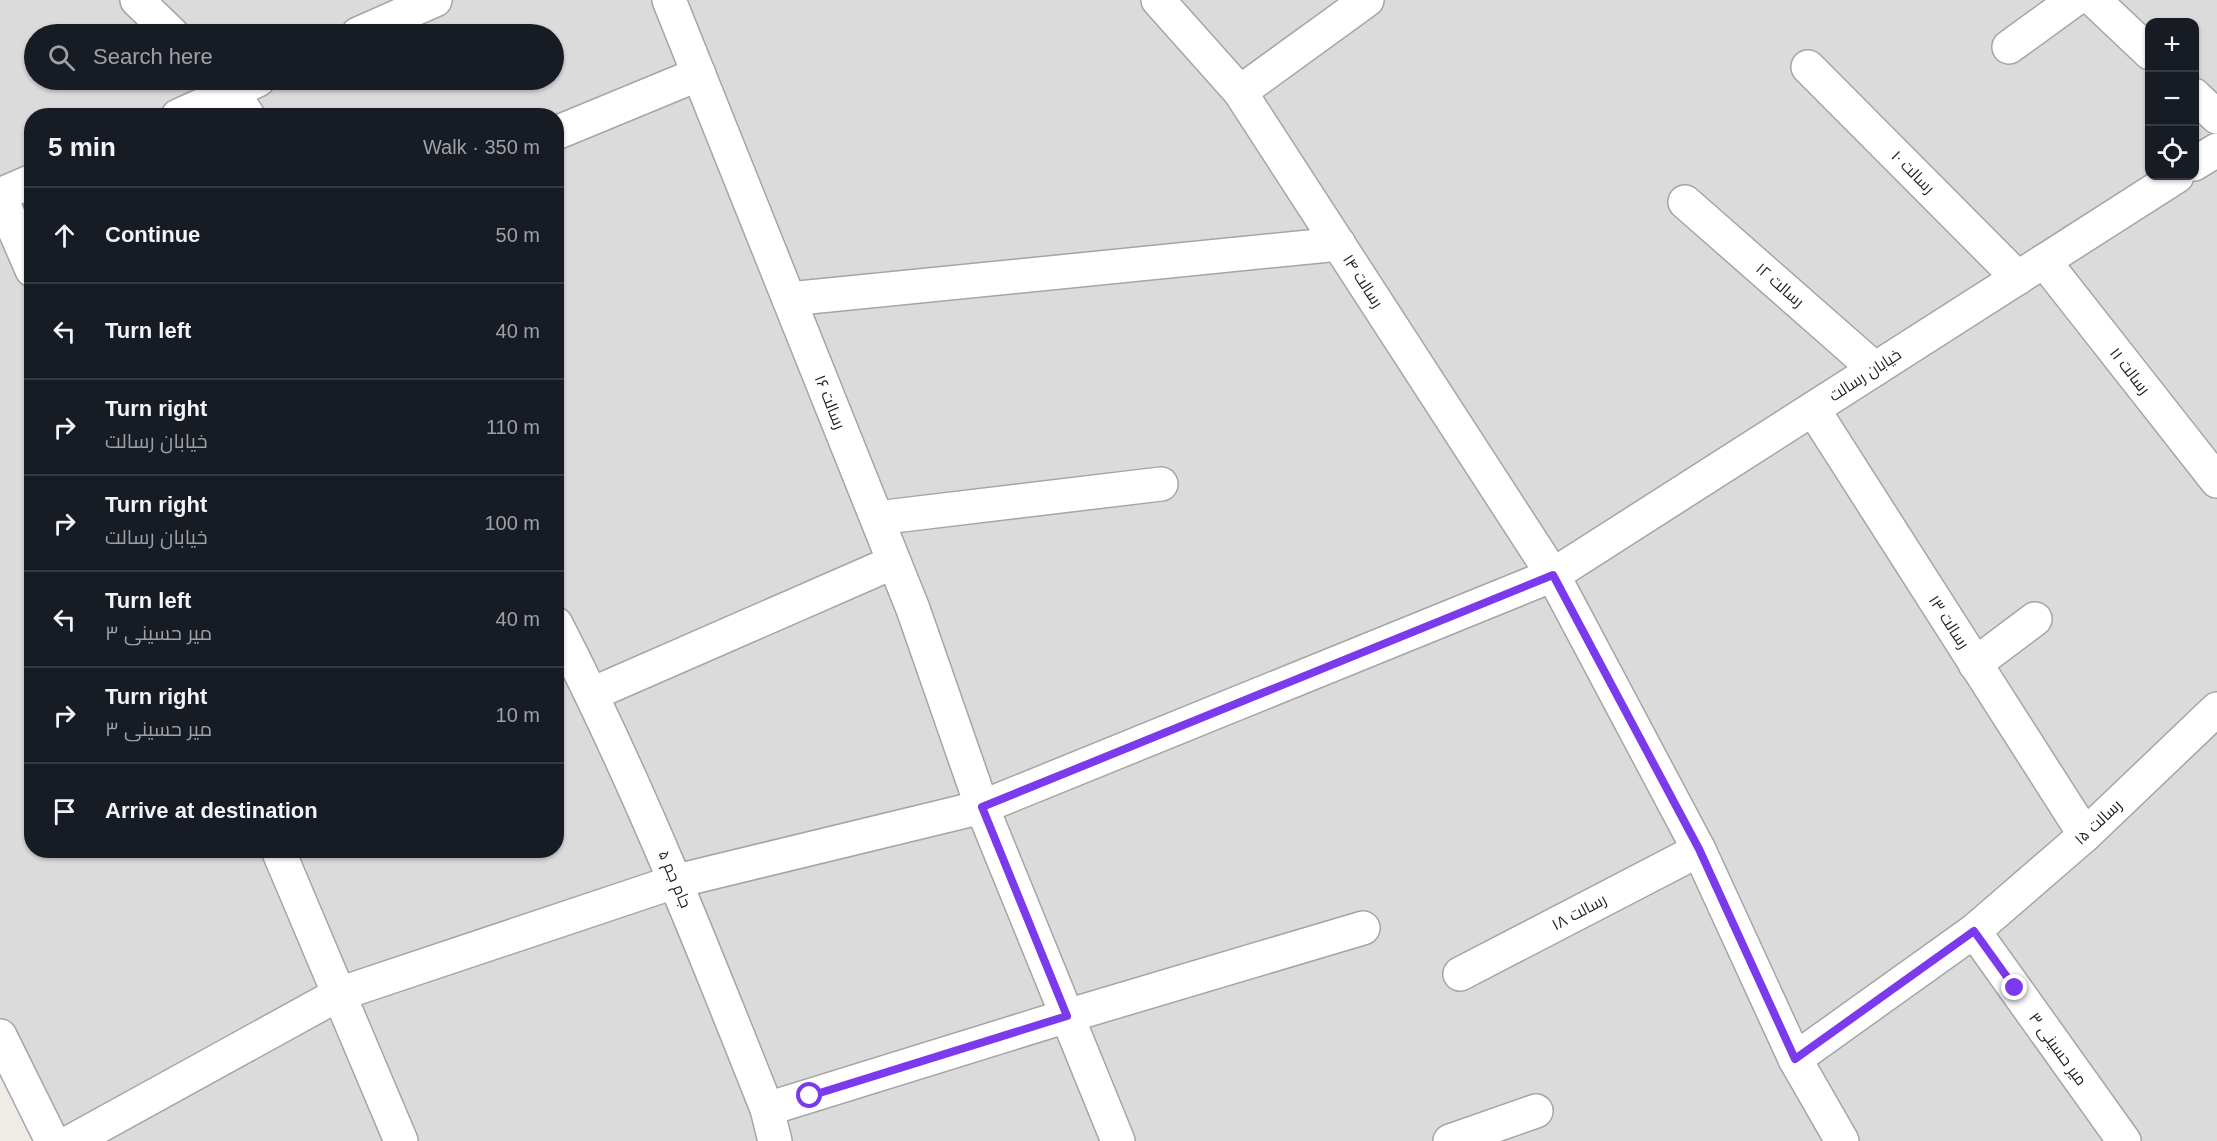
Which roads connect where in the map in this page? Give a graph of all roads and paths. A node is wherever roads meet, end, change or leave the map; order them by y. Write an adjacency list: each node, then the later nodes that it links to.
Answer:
1 (435, 0): 9 (street)
2 (669, 0): 13 (street, رسالت ۱۶)
3 (1158, 0): 15 (street, رسالت ۱۴)
4 (1367, 0): 15 (street)
5 (2074, 0): 10 (street)
6 (2094, 0): 11 (street)
7 (145, 2): 8 (street)
8 (164, 24)
9 (381, 24)
10 (2009, 47)
11 (2145, 47)
12 (1808, 67): 28 (street, رسالت ۱۰)
13 (699, 74): 19 (street); 29 (street, رسالت ۱۶)
14 (239, 91): 17 (street)
15 (1240, 92): 26 (street, رسالت ۱۴)
16 (2199, 101): 18 (street)
17 (198, 108)
18 (2217, 117)
19 (564, 130)
20 (2217, 150): 21 (street)
21 (2199, 161)
22 (2171, 180): 28 (street, خیابان رسالت)
23 (24, 185): 24 (street)
24 (0, 196): 27 (street)
25 (1685, 202): 30 (street, رسالت ۱۲)
26 (1339, 244): 29 (street); 36 (street, رسالت ۱۴)
27 (24, 252)
28 (2031, 269): 30 (street, خیابان رسالت); 32 (street, رسالت ۱۱)
29 (789, 299): 34 (street, رسالت ۱۶)
30 (1875, 369): 31 (street, خیابان رسالت)
31 (1813, 409): 36 (street, خیابان رسالت); 39 (street, رسالت ۱۳)
32 (2217, 481)
33 (1161, 484): 34 (street)
34 (877, 518): 35 (street, رسالت ۱۶)
35 (894, 562): 40 (street); 42 (street, رسالت ۱۶)
36 (1553, 575): 42 (street, خیابان رسالت); 44 (street)
37 (2034, 619): 39 (street)
38 (564, 640): 40 (street, جام جم ۵)
39 (1975, 664): 43 (street, رسالت ۱۳)
40 (592, 694): 46 (street, جام جم ۵)
41 (2217, 709): 43 (street, رسالت ۱۵)
42 (982, 807): 46 (street, خیابان رسالت); 51 (street, رسالت ۱۶)
43 (2085, 835): 48 (street, رسالت ۱۵)
44 (1699, 849): 49 (street, رسالت ۱۸); 53 (street)
45 (281, 858): 50 (street)
46 (677, 881): 50 (street, خیابان رسالت); 54 (street, جام جم ۵)
47 (1363, 928): 51 (street)
48 (1974, 931): 53 (street); 63 (street, میر حسینی ۳)
49 (1460, 974)
50 (339, 994): 57 (street, خیابان رسالت); 58 (street)
51 (1067, 1016): 54 (street); 60 (street, رسالت ۱۶)
52 (0, 1036): 56 (street)
53 (1795, 1059): 62 (street)
54 (767, 1109): 59 (street, جام جم ۵)
55 (1536, 1111): 61 (street)
56 (52, 1141)
57 (72, 1141)
58 (401, 1141)
59 (775, 1141)
60 (1118, 1141)
61 (1450, 1141)
62 (1842, 1141)
63 (2124, 1141)

